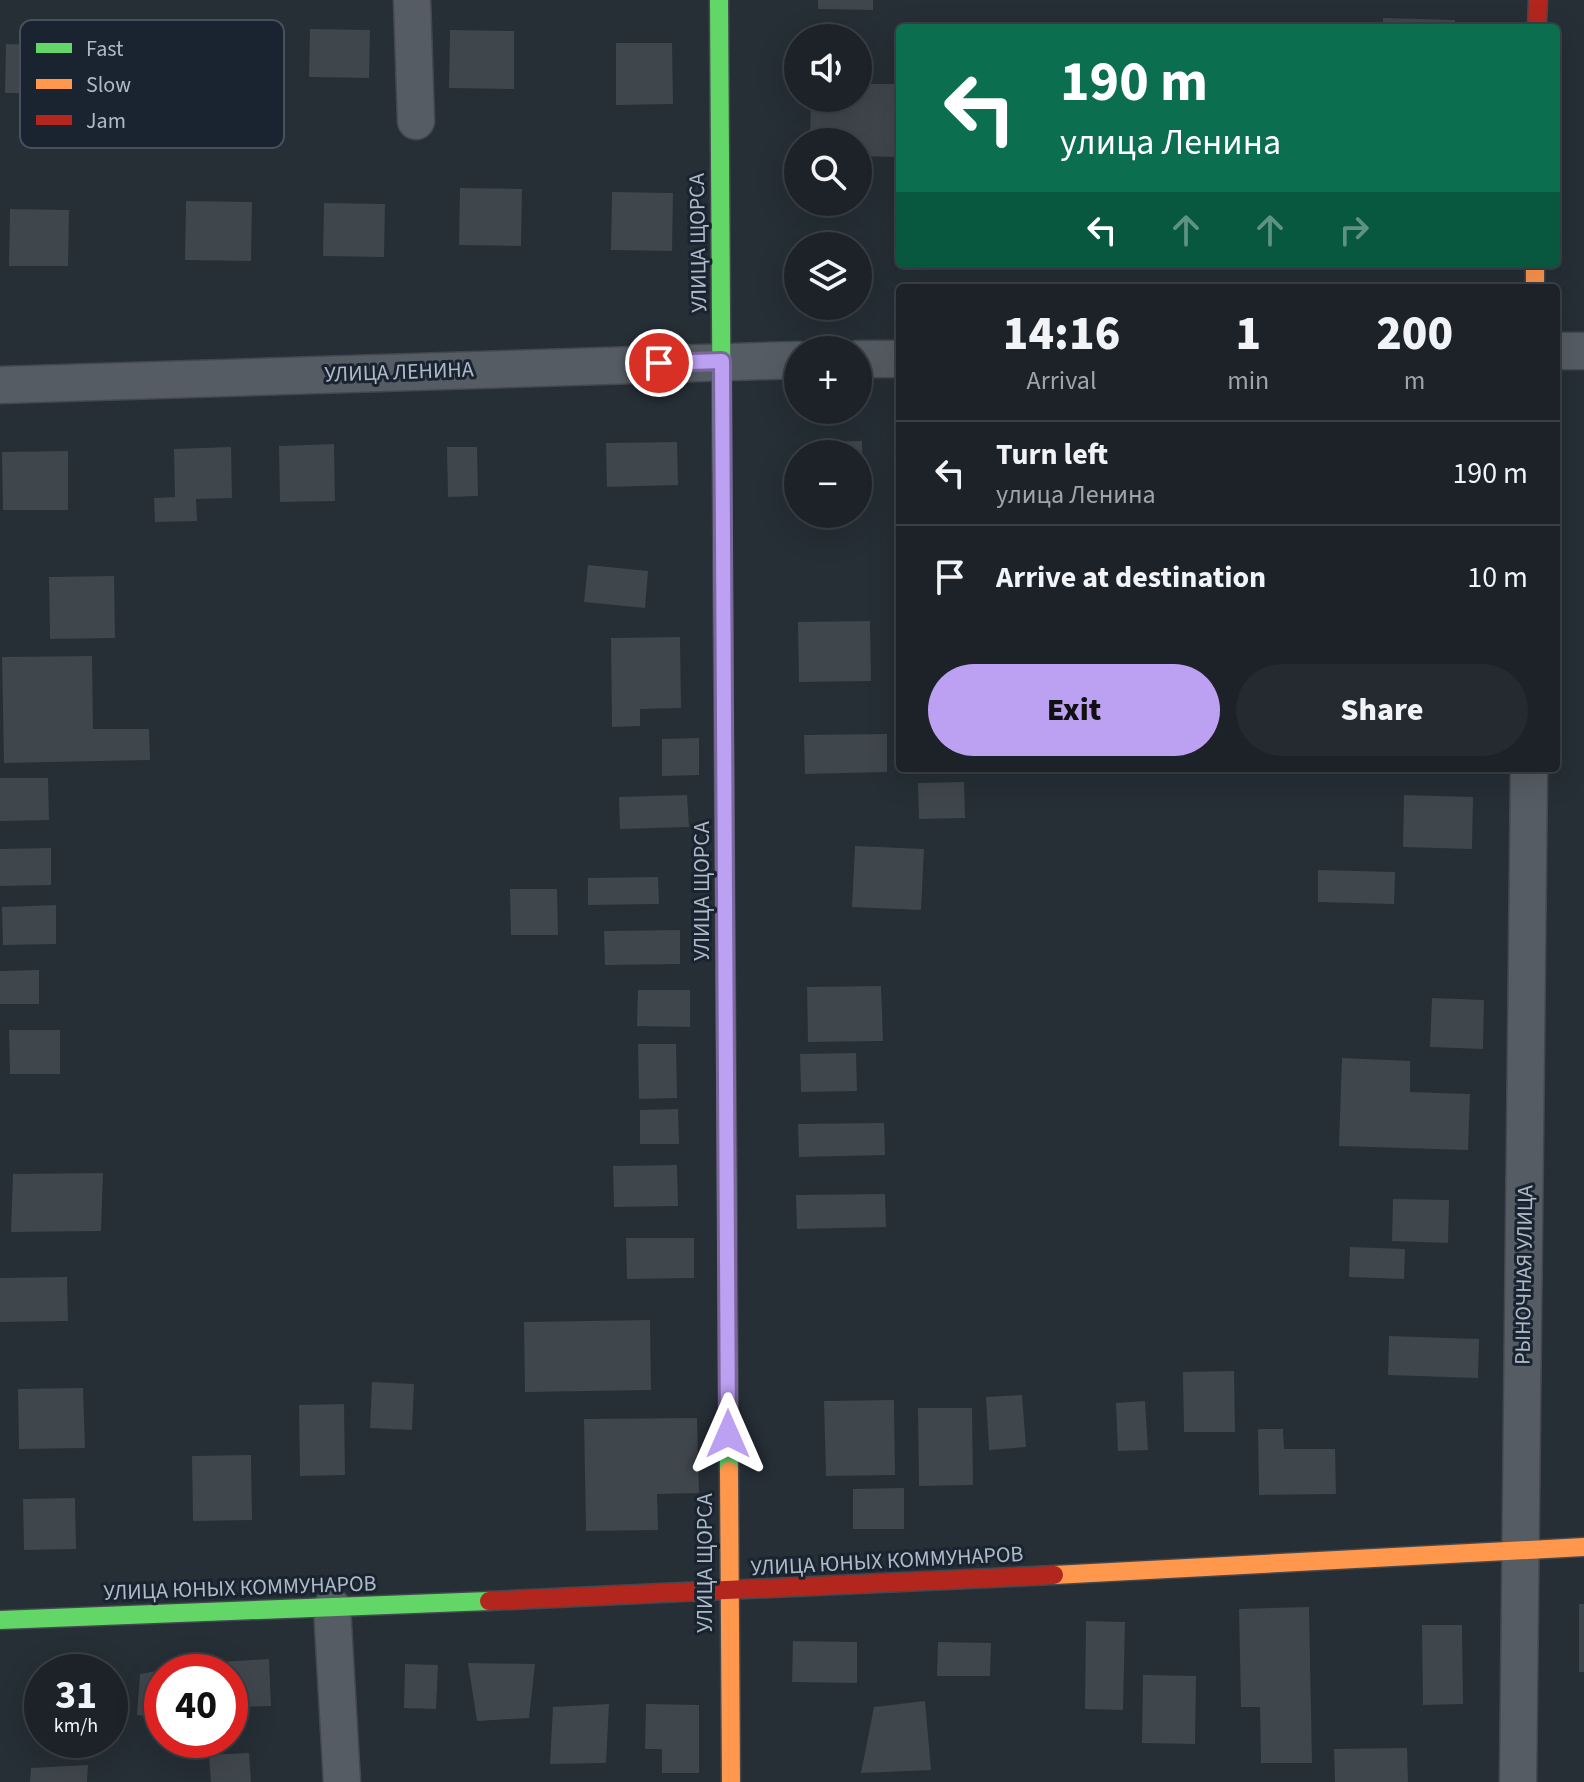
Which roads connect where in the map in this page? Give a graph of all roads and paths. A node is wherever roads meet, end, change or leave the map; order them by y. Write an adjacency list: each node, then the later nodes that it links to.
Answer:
1 (412, 0): 5 (street)
2 (719, 0): 11 (street, УЛИЦА ЩОРСА)
3 (1538, 0): 4 (street)
4 (1537, 24)
5 (416, 121)
6 (1560, 351): 7 (street)
7 (1584, 351)
8 (872, 359): 9 (street)
9 (896, 359)
10 (784, 360): 11 (street, УЛИЦА ЛЕНИНА)
11 (722, 361): 12 (street, УЛИЦА ЛЕНИНА); 16 (street, УЛИЦА ЩОРСА)
12 (0, 385)
13 (1529, 772): 15 (street, РЫНОЧНАЯ УЛИЦА)
14 (1584, 1547): 15 (street, УЛИЦА ЮНЫХ КОММУНАРОВ)
15 (1519, 1550): 16 (street, УЛИЦА ЮНЫХ КОММУНАРОВ); 21 (street, РЫНОЧНАЯ УЛИЦА)
16 (728, 1592): 17 (street, УЛИЦА ЮНЫХ КОММУНАРОВ); 20 (street, УЛИЦА ЩОРСА)
17 (332, 1607): 18 (street, УЛИЦА ЮНЫХ КОММУНАРОВ); 19 (street)
18 (0, 1620)
19 (342, 1782)
20 (731, 1782)
21 (1518, 1782)

